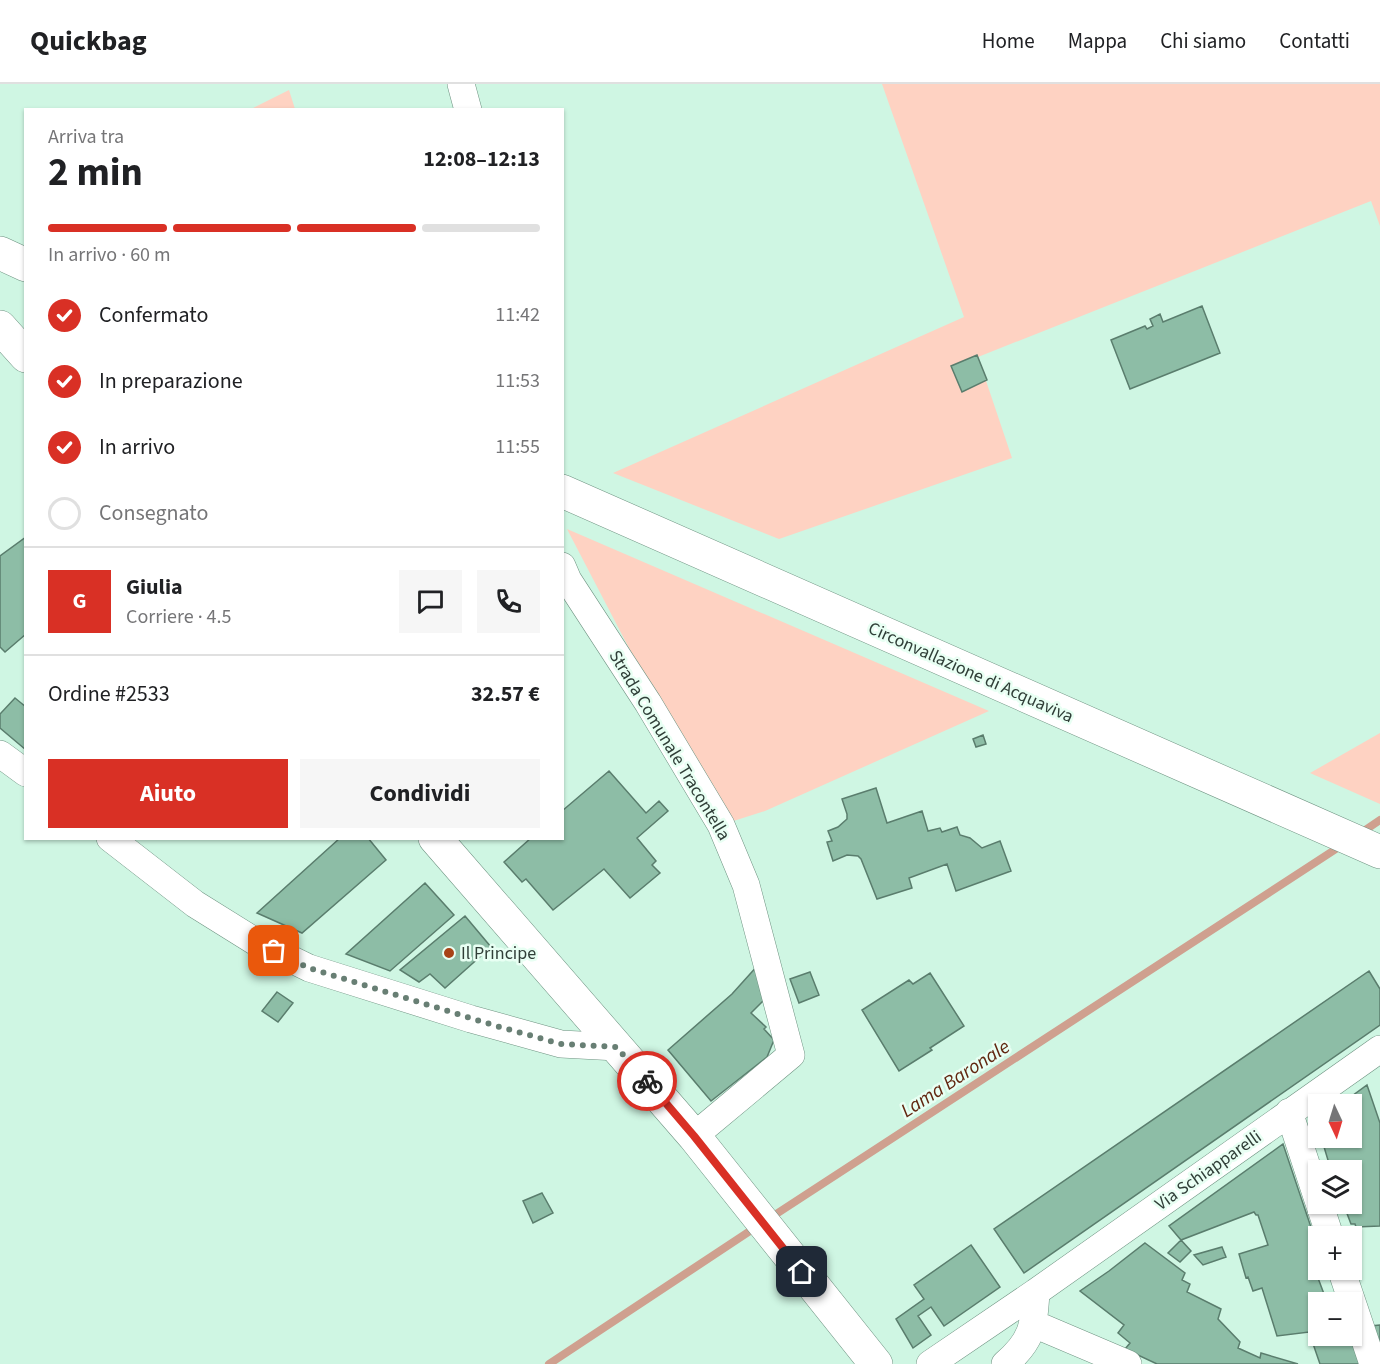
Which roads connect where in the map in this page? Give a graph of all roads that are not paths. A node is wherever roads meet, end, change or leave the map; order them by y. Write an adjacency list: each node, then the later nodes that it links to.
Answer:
1 (461, 84): 2 (street)
2 (467, 108)
3 (0, 253): 4 (main road)
4 (24, 264)
5 (0, 327): 6 (main road)
6 (24, 354)
7 (564, 492): 13 (main road, Circonvallazione di Acquaviva)
8 (564, 571): 17 (street, Strada Comunale Tracontella)
9 (0, 754): 10 (street)
10 (24, 772)
11 (113, 840): 14 (street)
12 (437, 840): 14 (main road)
13 (1375, 850)
14 (616, 1047): 17 (main road)
15 (1380, 1049): 16 (street, Via Schiapparelli)
16 (1289, 1112): 18 (street); 20 (street, Via Schiapparelli)
17 (694, 1136): 22 (main road)
18 (1308, 1169)
19 (1345, 1280): 26 (street)
20 (1036, 1292): 21 (street); 23 (street, Via Schiapparelli)
21 (1034, 1324): 24 (street); 25 (street)
22 (876, 1364)
23 (930, 1364)
24 (1005, 1364)
25 (1128, 1364)
26 (1373, 1364)

